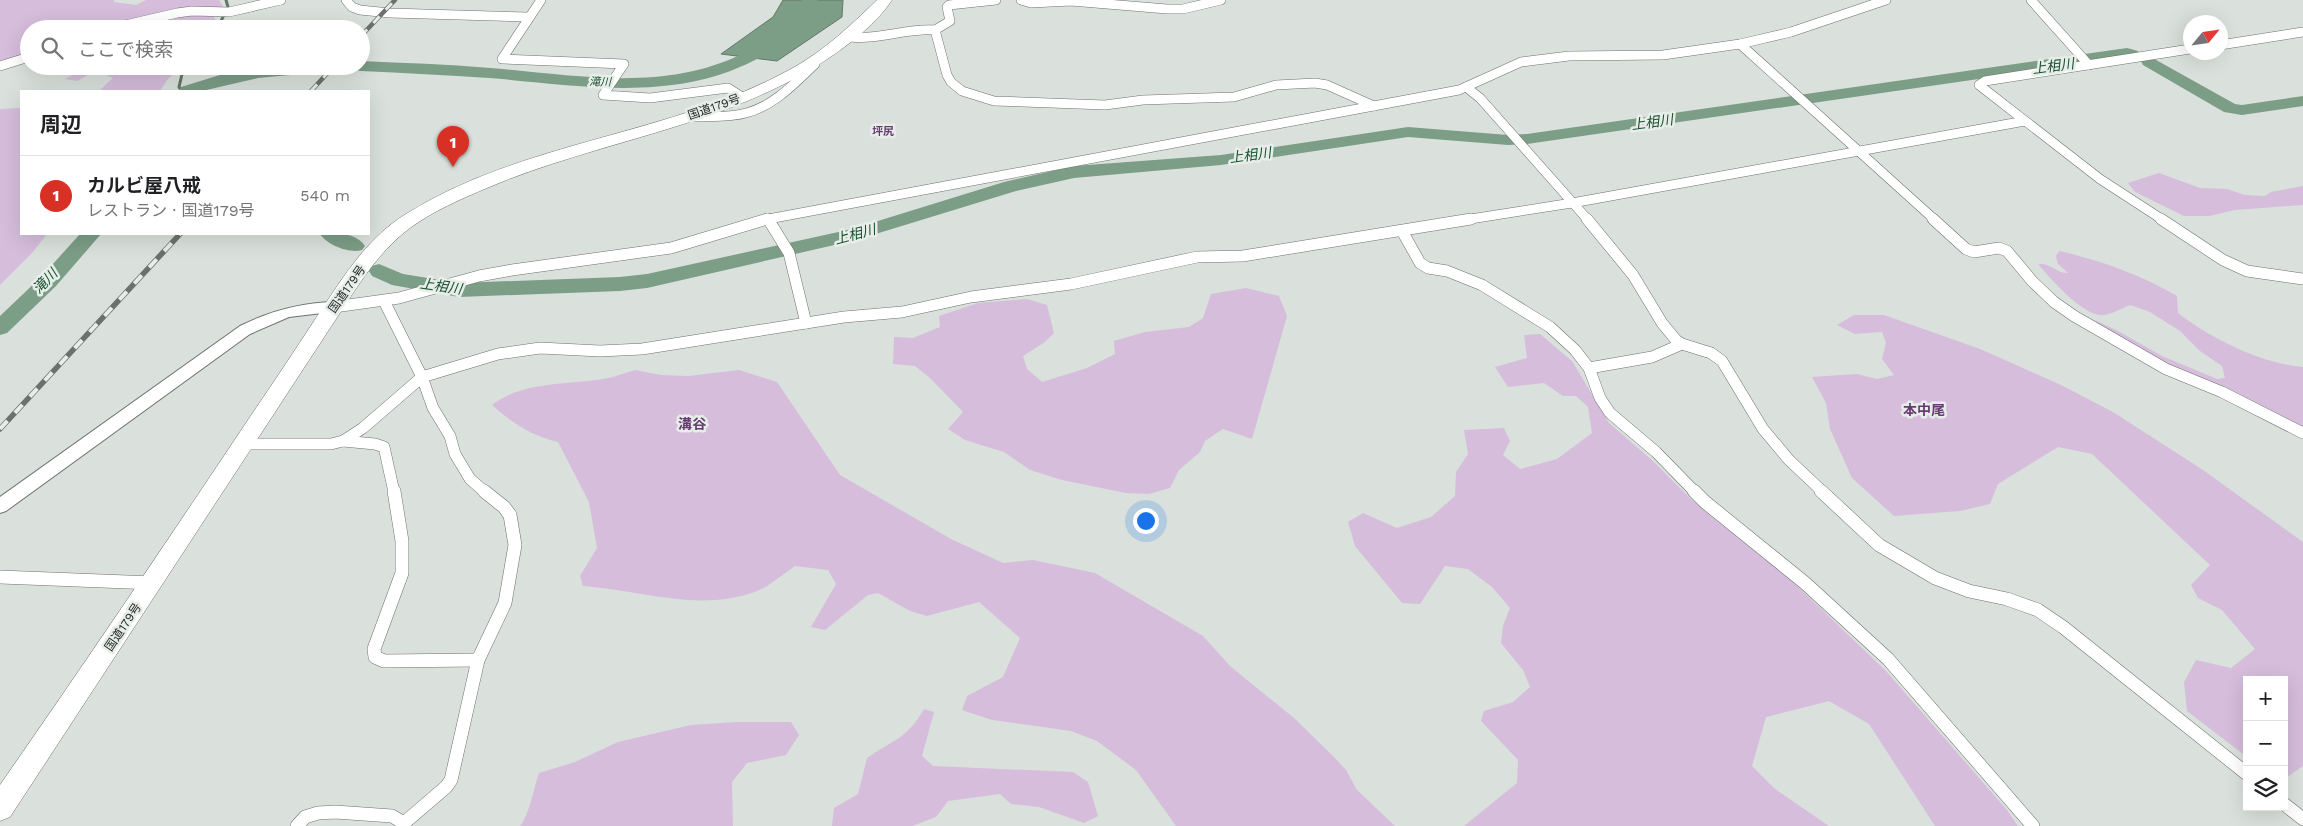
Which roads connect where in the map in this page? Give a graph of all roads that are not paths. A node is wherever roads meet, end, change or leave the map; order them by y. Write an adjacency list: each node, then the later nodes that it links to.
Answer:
1 (281, 0): 13 (street)
2 (346, 0): 12 (street)
3 (541, 0): 12 (street)
4 (885, 0): 16 (highway, 国道179号)
5 (996, 0): 14 (street)
6 (1021, 0): 11 (street)
7 (1173, 0): 11 (street)
8 (1221, 0): 11 (street)
9 (1886, 0): 18 (street)
10 (2031, 0): 21 (street)
11 (1182, 9)
12 (528, 17): 25 (street)
13 (147, 20)
14 (935, 30): 16 (street); 26 (street)
15 (2303, 32): 17 (street)
16 (851, 37): 22 (highway, 国道179号)
17 (2228, 43)
18 (1740, 44): 24 (street); 29 (street)
19 (2183, 50): 21 (street)
20 (20, 60): 23 (street)
21 (2085, 61): 28 (street)
22 (815, 64): 25 (highway, 国道179号); 27 (street)
23 (0, 66)
24 (1466, 88): 26 (street); 30 (street)
25 (742, 97): 27 (highway, 国道179号)
26 (1374, 106): 31 (street)
27 (683, 118): 35 (highway, 国道179号)
28 (2025, 121): 29 (street); 33 (street)
29 (1859, 151): 30 (street); 40 (street)
30 (1572, 204): 32 (street); 37 (street)
31 (768, 219): 34 (street); 36 (street)
32 (1402, 231): 36 (street); 38 (street)
33 (2303, 279)
34 (384, 301): 35 (street); 39 (street)
35 (334, 307): 42 (highway, 国道179号); 43 (street)
36 (806, 323): 39 (street)
37 (1682, 344): 38 (street); 47 (street)
38 (1589, 368): 52 (street)
39 (422, 377): 41 (street); 46 (street)
40 (2303, 433)
41 (343, 441): 42 (street); 46 (street)
42 (244, 444): 45 (highway, 国道179号)
43 (0, 506)
44 (0, 577): 45 (street)
45 (153, 583): 49 (highway, 国道179号)
46 (478, 660): 51 (street)
47 (2243, 771)
48 (2288, 807): 50 (street)
49 (0, 808)
50 (2303, 819)
51 (297, 826)
52 (2033, 826)

